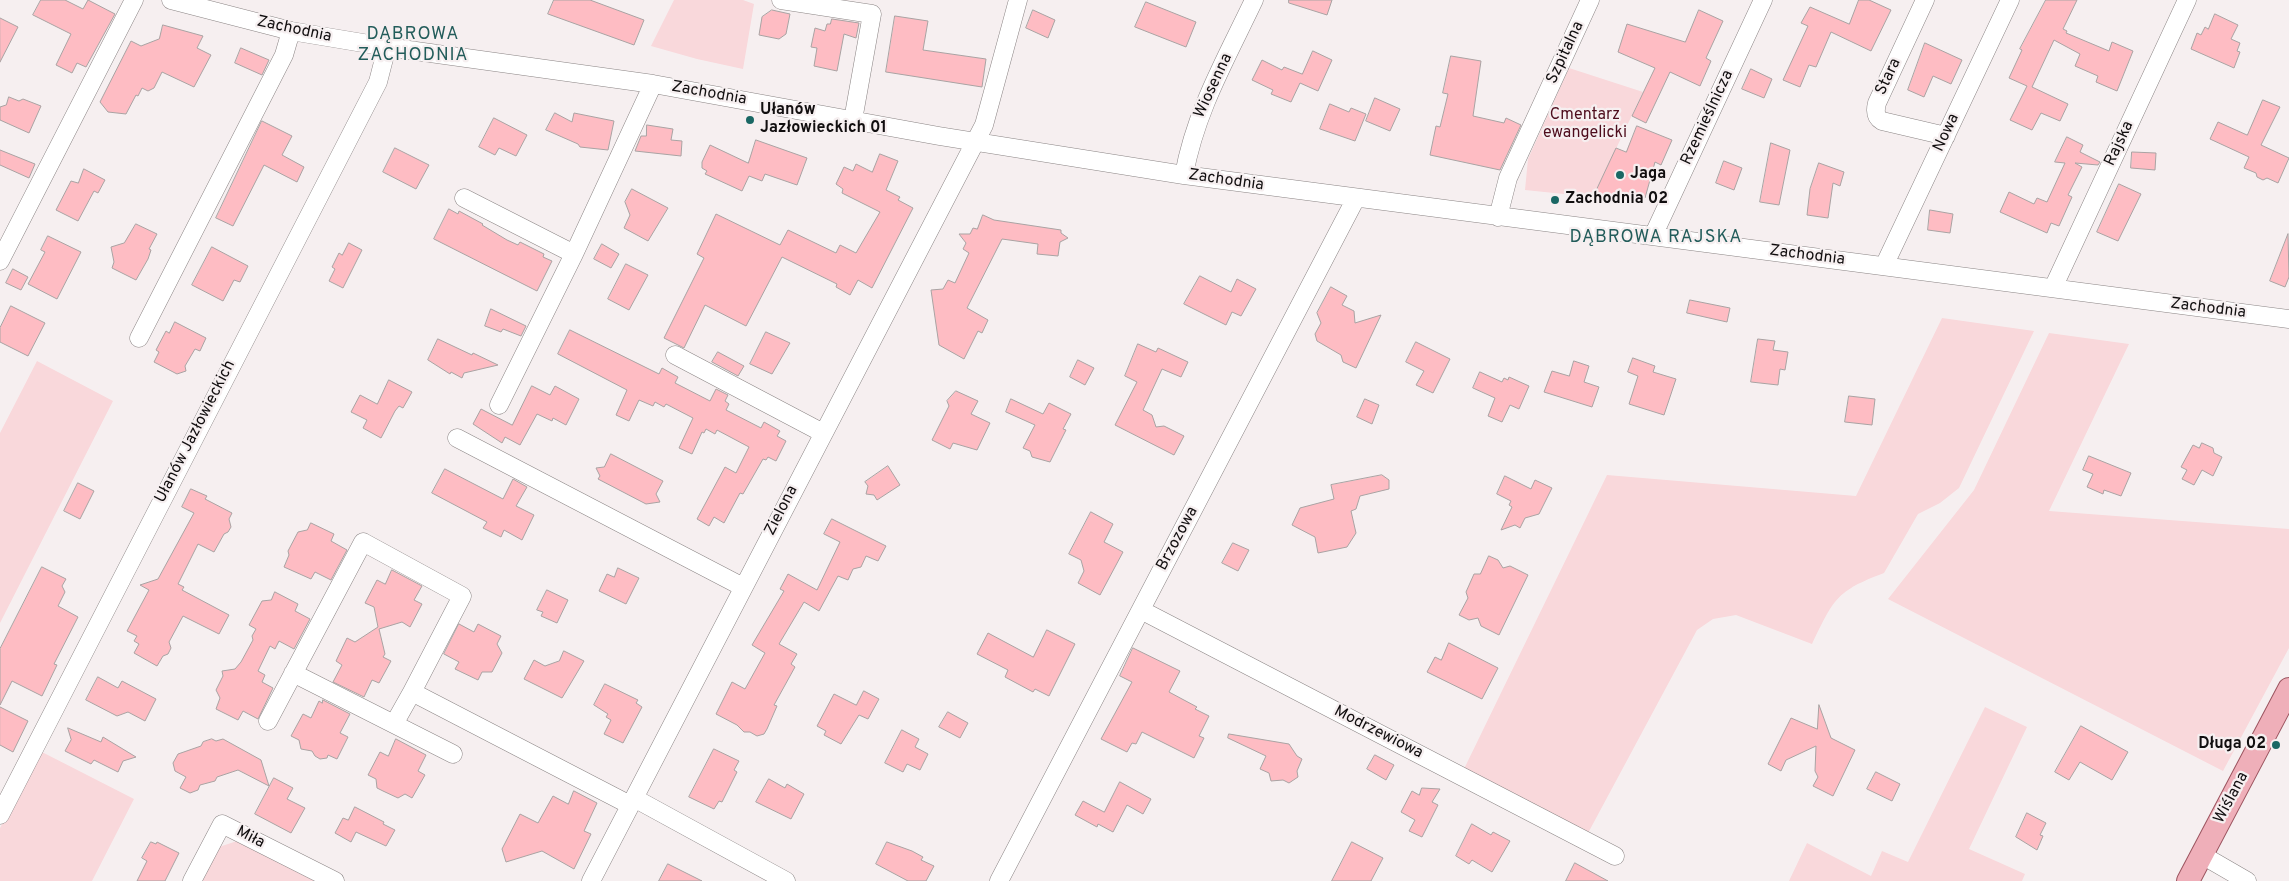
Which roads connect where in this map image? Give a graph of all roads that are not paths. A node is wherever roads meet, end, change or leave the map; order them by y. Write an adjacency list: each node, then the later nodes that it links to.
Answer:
1 (134, 0): 24 (street)
2 (171, 0): 11 (street, Zachodnia)
3 (781, 0): 15 (street)
4 (1018, 0): 17 (street, Zielona)
5 (1254, 0): 18 (street, Wiosenna)
6 (1590, 0): 21 (street, Szpitalna)
7 (1763, 0): 22 (street, Rzemieślnicza)
8 (1924, 0): 16 (street, Stara)
9 (2010, 0): 16 (street, Nowa)
10 (2187, 0): 26 (street, Rajska)
11 (201, 4): 12 (street, Zachodnia)
12 (291, 31): 13 (street, Zachodnia); 28 (street)
13 (386, 47): 14 (street, Zachodnia); 42 (street, Ułanów Jazłowieckich)
14 (653, 84): 15 (street, Zachodnia); 23 (street)
15 (853, 120): 17 (street, Zachodnia)
16 (1946, 136): 25 (street, Nowa)
17 (975, 142): 18 (street, Zachodnia); 31 (street, Zielona)
18 (1184, 175): 20 (street, Zachodnia)
19 (464, 198): 23 (street)
20 (1356, 198): 21 (street, Zachodnia); 34 (street, Brzozowa)
21 (1498, 217): 22 (street, Zachodnia)
22 (1653, 236): 25 (street, Zachodnia)
23 (574, 254): 30 (street)
24 (0, 261)
25 (1884, 266): 26 (street, Zachodnia)
26 (2053, 288): 27 (street, Zachodnia)
27 (2289, 319)
28 (139, 338)
29 (675, 355): 31 (street)
30 (499, 404)
31 (823, 433): 33 (street, Zielona)
32 (457, 438): 33 (street)
33 (743, 587): 41 (street, Zielona)
34 (1141, 610): 44 (street, Modrzewiowa); 49 (street, Brzozowa)
35 (293, 673): 37 (street); 38 (street); 39 (street)
36 (2289, 689): 43 (main road, Wiślana)
37 (412, 692): 39 (street); 41 (street)
38 (268, 721)
39 (394, 724): 40 (street)
40 (453, 754)
41 (632, 801): 47 (street, Zielona); 48 (street)
42 (0, 815)
43 (2202, 855): 50 (main road, Wiślana); 51 (street)
44 (1615, 856)
45 (192, 881): 46 (street, Miła)
46 (335, 881)
47 (591, 881)
48 (786, 881)
49 (999, 881)
50 (2188, 881)
51 (2247, 881)

